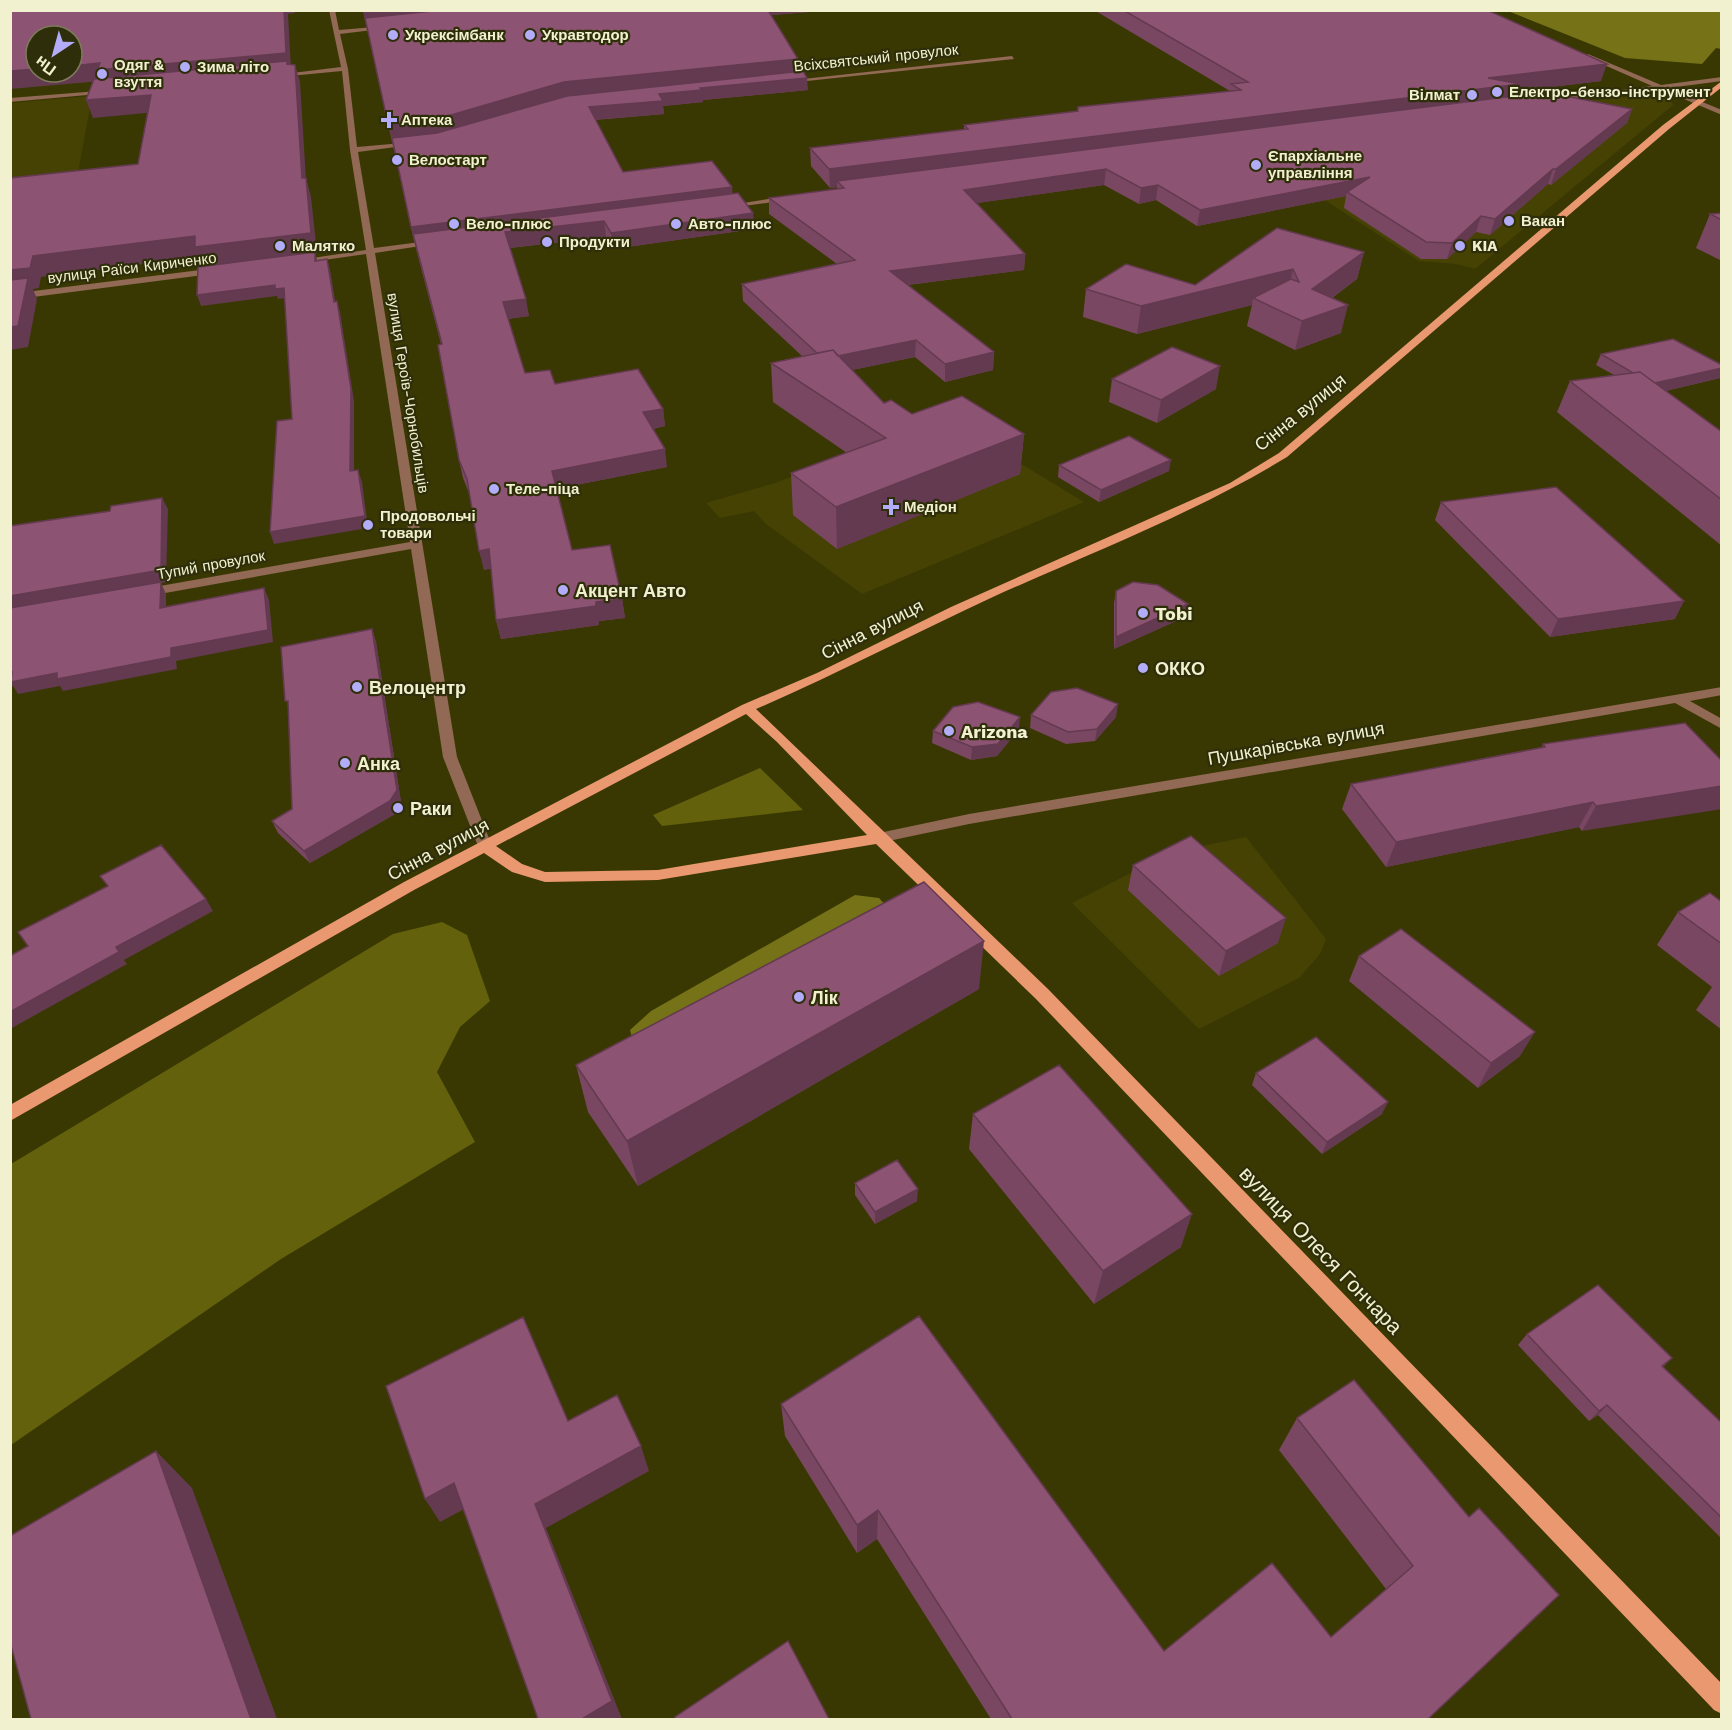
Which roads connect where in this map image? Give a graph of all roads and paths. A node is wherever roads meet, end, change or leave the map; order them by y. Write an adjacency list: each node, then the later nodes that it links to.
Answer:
1 (332, 10): 3 (street, вулиця Героїв-Чорнобильців)
2 (391, 28): 3 (street)
3 (338, 32): 6 (street, вулиця Героїв-Чорнобильців)
4 (1579, 52): 10 (street)
5 (1012, 58): 9 (street, Всіхсвятський провулок)
6 (345, 69): 7 (street); 17 (street, вулиця Героїв-Чорнобильців)
7 (270, 76)
8 (1722, 81): 10 (street); 14 (main road)
9 (778, 82)
10 (1660, 87): 13 (street); 14 (street)
11 (117, 90): 12 (street)
12 (10, 100)
13 (1547, 101)
14 (1696, 102): 15 (street); 29 (main road, Сінна вулиця)
15 (1722, 113)
16 (418, 144): 17 (street)
17 (354, 150): 21 (street, вулиця Героїв-Чорнобильців)
18 (801, 196): 19 (street)
19 (718, 207)
20 (450, 241): 21 (street)
21 (370, 251): 22 (street); 25 (street, вулиця Героїв-Чорнобильців)
22 (290, 262)
23 (231, 269): 24 (street, вулиця Раїси Кириченко)
24 (10, 297)
25 (417, 544): 26 (street, Тупий провулок); 32 (street, вулиця Героїв-Чорнобильців)
26 (126, 596)
27 (1722, 691): 28 (street, Пушкарівська вулиця)
28 (1677, 699): 30 (street); 31 (street, Пушкарівська вулиця)
29 (747, 708): 31 (main road, вулиця Олеся Гончара); 32 (main road, Сінна вулиця)
30 (1722, 725)
31 (879, 838): 32 (main road); 34 (main road, вулиця Олеся Гончара)
32 (485, 846): 33 (main road, Сінна вулиця)
33 (10, 1114)
34 (1722, 1702)

